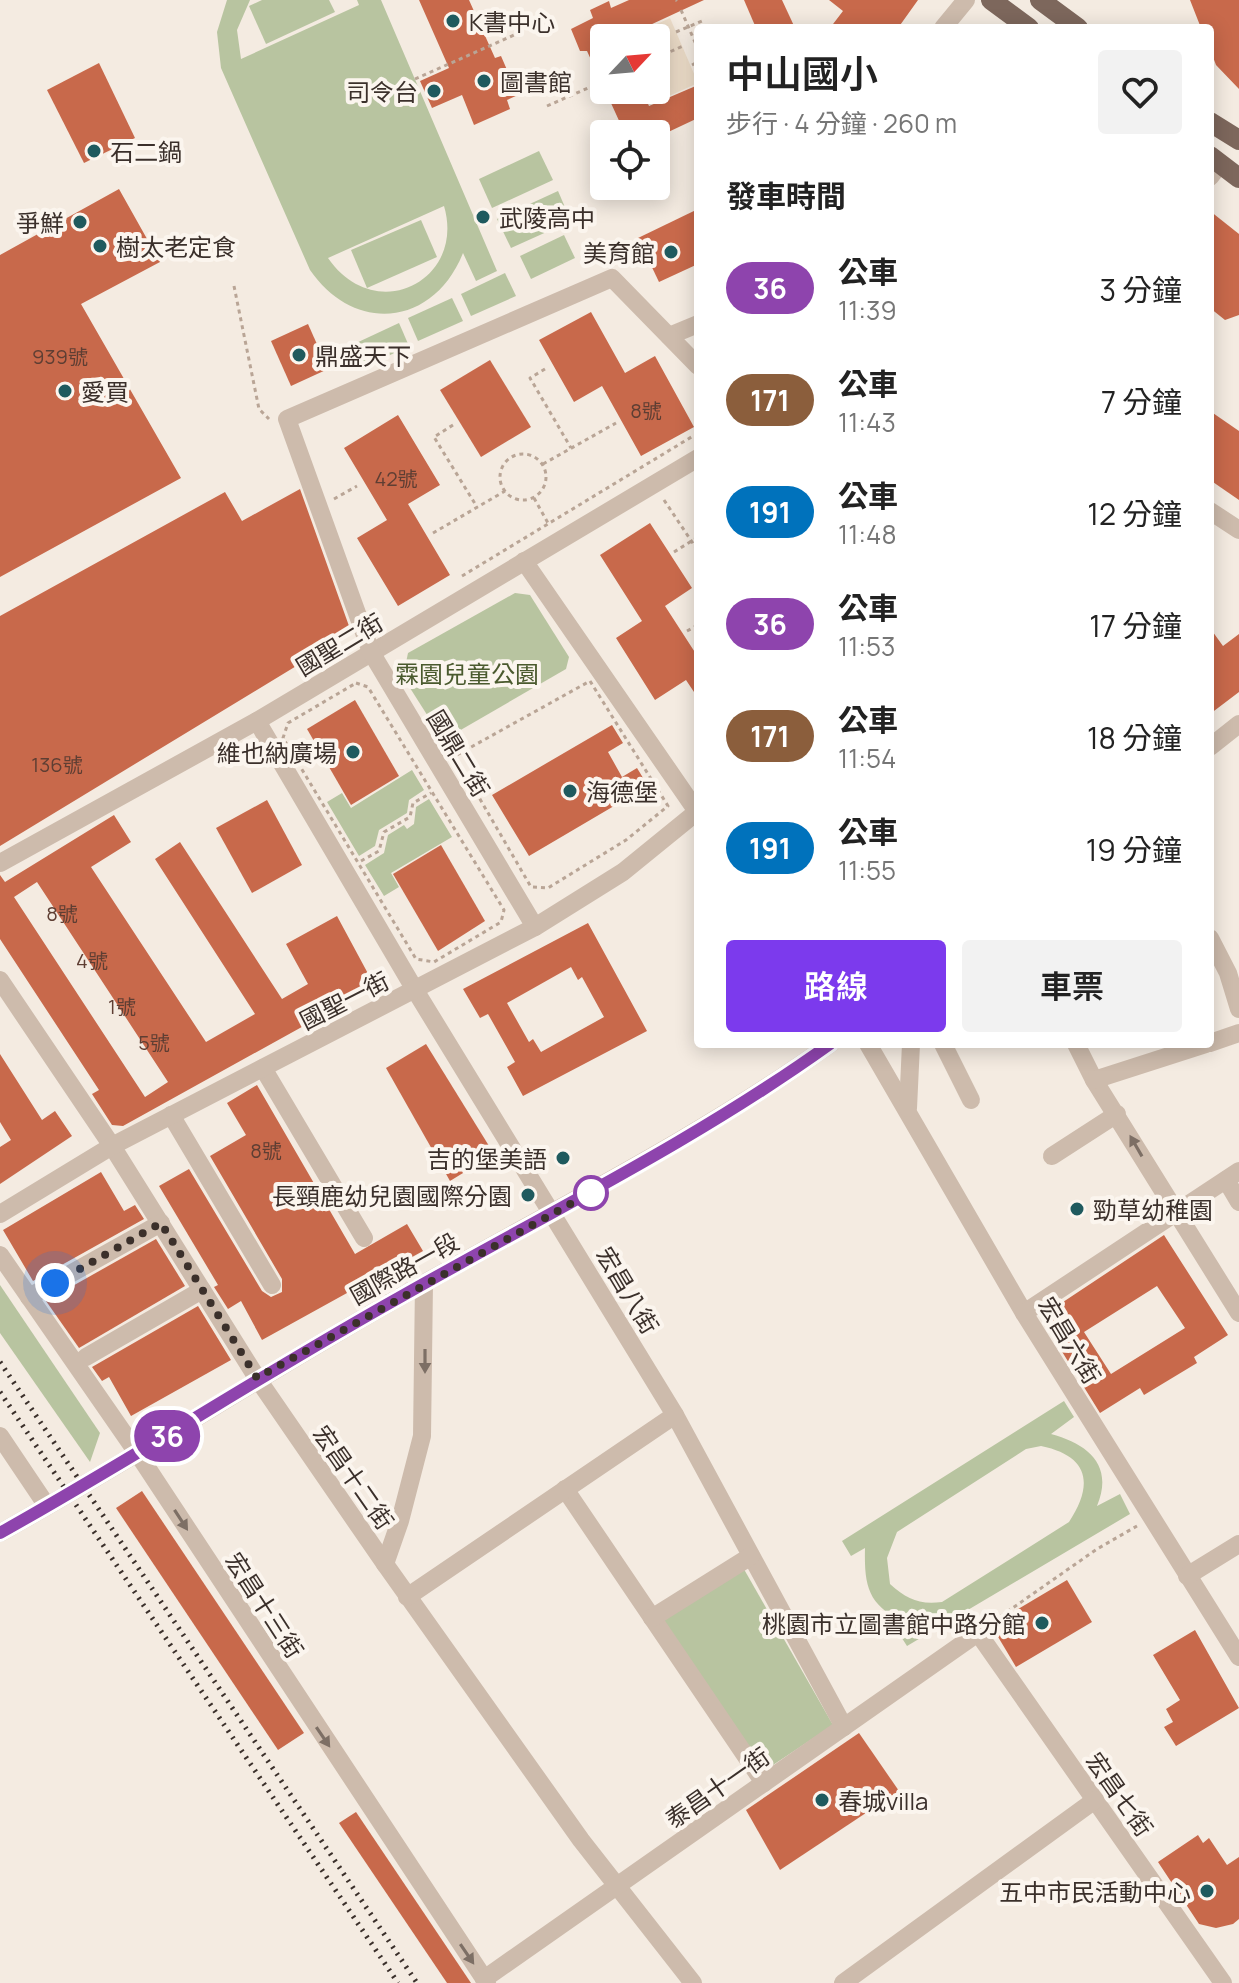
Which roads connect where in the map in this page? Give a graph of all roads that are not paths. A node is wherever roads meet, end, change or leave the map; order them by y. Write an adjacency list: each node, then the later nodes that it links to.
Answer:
1 (966, 0): 4 (street)
2 (991, 0): 5 (main road)
3 (1040, 0): 6 (main road)
4 (946, 24)
5 (1024, 24)
6 (1073, 24)
7 (1214, 166): 8 (main road)
8 (1239, 178)
9 (694, 326): 10 (street)
10 (669, 336): 11 (street); 16 (street, 國鼎二街)
11 (694, 362)
12 (694, 460): 15 (street, 國聖二街)
13 (1214, 514): 14 (street)
14 (1239, 530)
15 (524, 561): 16 (street, 國聖二街); 20 (street)
16 (371, 652): 17 (street, 國聖二街); 23 (street, 國鼎二街)
17 (257, 721): 22 (street, 國聖二街); 26 (street, 宏昌八街)
18 (1239, 724): 19 (street)
19 (1214, 744)
20 (694, 806)
21 (694, 815): 23 (street, 國聖一街)
22 (0, 863)
23 (535, 927): 26 (street, 國聖一街)
24 (1214, 946): 27 (street)
25 (0, 980): 42 (street, 宏昌十二街)
26 (415, 990): 36 (street, 國聖一街); 48 (street, 宏昌八街)
27 (1239, 1009)
28 (1239, 1033): 29 (street)
29 (1214, 1041)
30 (824, 1048): 48 (street, 國際路一段)
31 (870, 1048): 39 (street, 宏昌六街)
32 (911, 1048): 39 (street)
33 (945, 1048): 38 (street)
34 (1078, 1048): 37 (street)
35 (1193, 1048): 37 (street)
36 (263, 1068): 41 (street, 國聖一街); 50 (street)
37 (1094, 1080): 40 (street)
38 (971, 1100)
39 (908, 1108): 56 (street, 宏昌六街)
40 (1117, 1114): 43 (street); 46 (street, one-way to 40)
41 (171, 1115): 42 (street, 國聖一街); 53 (street)
42 (112, 1146): 47 (street, 國聖一街); 49 (street, 宏昌十二街)
43 (1052, 1156)
44 (1232, 1176): 45 (street); 46 (street)
45 (1239, 1202)
46 (1175, 1213): 56 (street); 57 (street)
47 (0, 1214)
48 (554, 1214): 52 (street, 國際路一段); 60 (street, 宏昌八街)
49 (161, 1223): 54 (street, 宏昌十二街); 55 (street)
50 (364, 1238)
51 (0, 1255): 55 (street, 宏昌十三街)
52 (424, 1283): 59 (street, 國際路一段); 68 (street, one-way to 68)
53 (272, 1285)
54 (202, 1290): 58 (street); 59 (street, 宏昌十二街)
55 (29, 1297): 62 (street, 宏昌十三街)
56 (1024, 1313): 69 (street, 宏昌六街)
57 (1239, 1313)
58 (86, 1357)
59 (257, 1378): 62 (street, 國際路一段); 68 (street, 宏昌十二街)
60 (675, 1415): 63 (street); 67 (street, 宏昌八街)
61 (0, 1436): 64 (street)
62 (138, 1454): 64 (street, 國際路一段); 80 (street, 宏昌十三街, one-way to 80)
63 (565, 1489): 70 (street); 71 (street)
64 (47, 1506): 65 (street, 國際路一段)
65 (0, 1533)
66 (1239, 1544): 69 (street)
67 (751, 1556): 71 (street); 74 (street, 宏昌八街)
68 (385, 1564): 70 (street, 宏昌十二街)
69 (1187, 1576): 73 (street, 宏昌六街)
70 (407, 1597): 77 (street, 宏昌十二街)
71 (652, 1618): 75 (street)
72 (978, 1633): 74 (street, 泰昌十一街); 76 (street, 宏昌七街)
73 (1239, 1656)
74 (844, 1727): 75 (street, 泰昌十一街)
75 (764, 1783): 77 (street, 泰昌十一街)
76 (1095, 1800): 81 (street); 82 (street, 宏昌七街)
77 (617, 1887): 79 (street, 宏昌十二街); 80 (street, 泰昌十一街)
78 (1239, 1973): 82 (street)
79 (682, 1979)
80 (485, 1981)
81 (843, 1983)
82 (1226, 1983)

